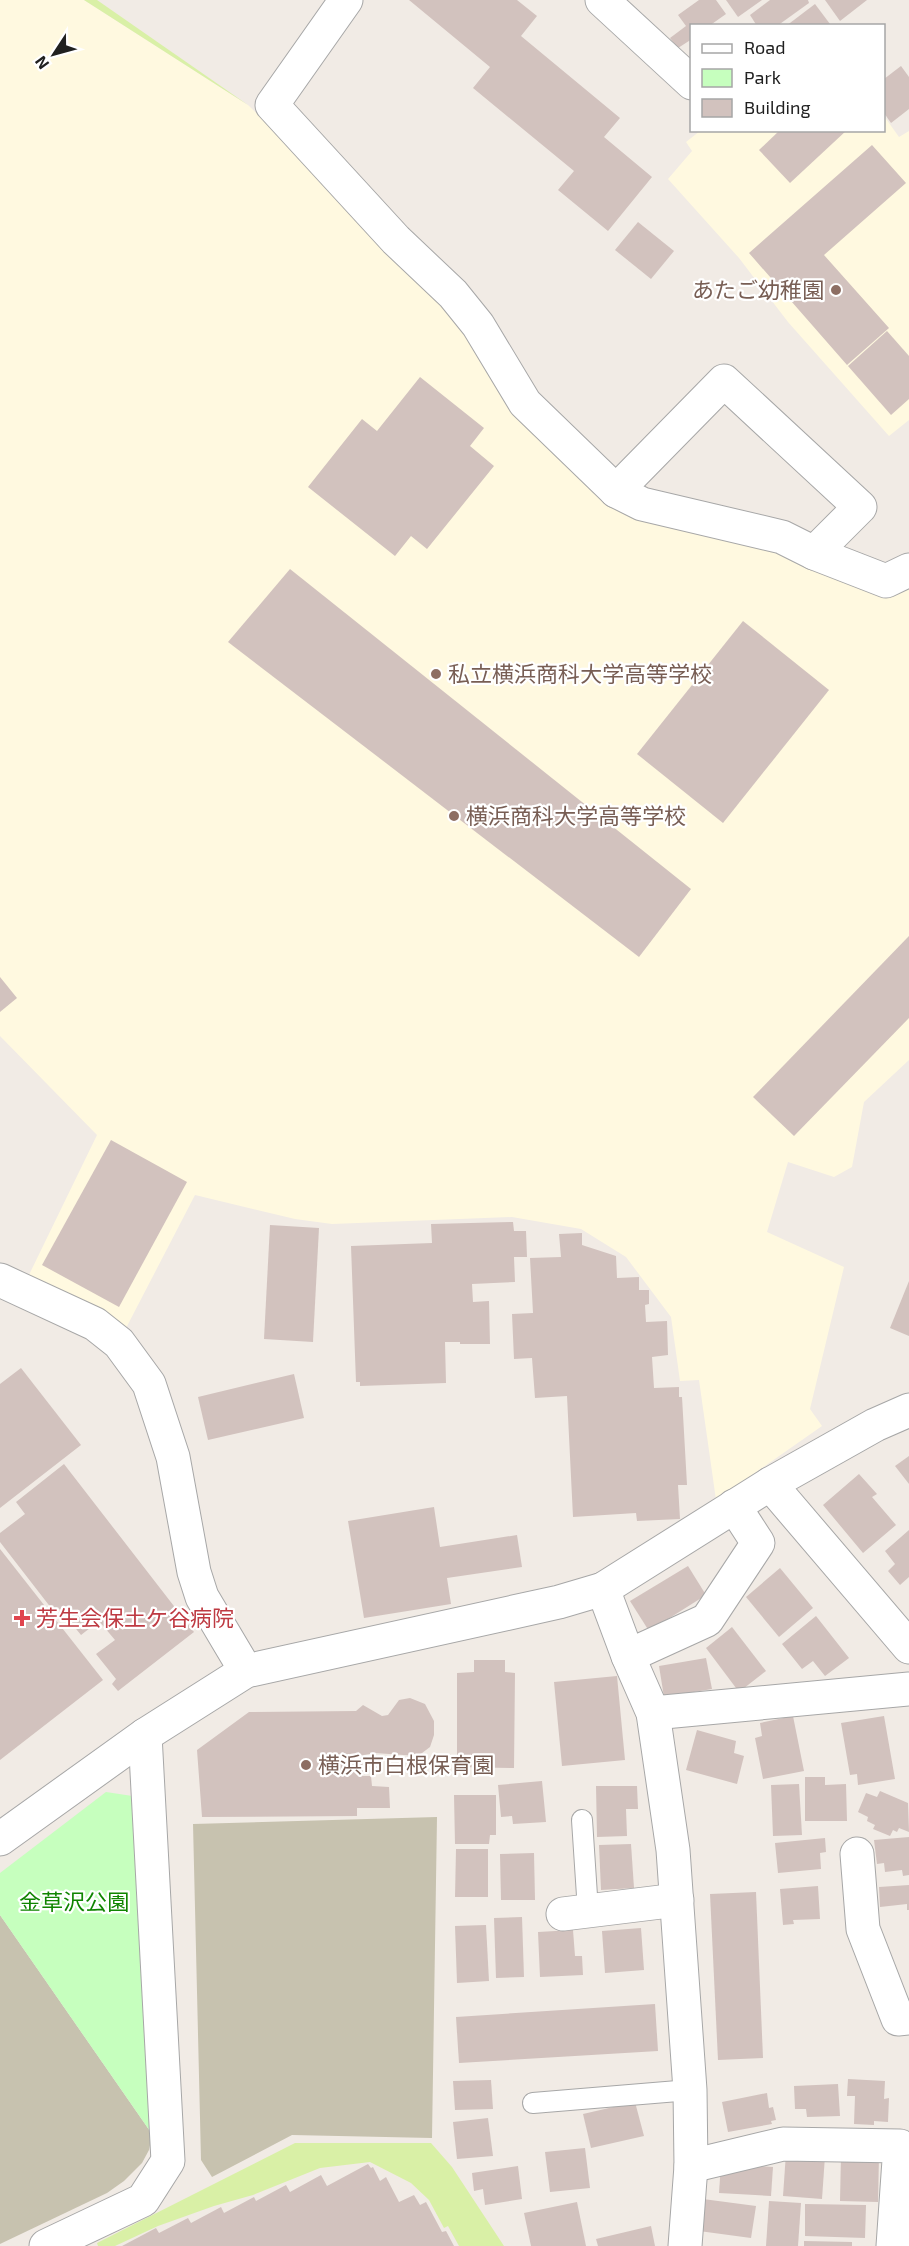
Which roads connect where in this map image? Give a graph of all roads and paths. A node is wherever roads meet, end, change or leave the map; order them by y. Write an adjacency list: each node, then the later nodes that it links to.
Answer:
1 (346, 0): 4 (street)
2 (602, 0): 3 (street)
3 (690, 81)
4 (616, 491): 5 (street); 5 (street)
5 (814, 553): 6 (street)
6 (909, 570)
7 (0, 1281): 14 (street)
8 (909, 1410): 9 (street)
9 (770, 1484): 10 (street); 12 (street)
10 (734, 1506): 11 (street); 13 (street)
11 (603, 1589): 13 (street); 14 (street)
12 (909, 1647)
13 (628, 1656): 16 (street)
14 (246, 1671): 17 (street)
15 (909, 1689): 16 (street)
16 (653, 1713): 21 (street)
17 (145, 1735): 19 (street); 27 (street)
18 (582, 1820): 22 (lane)
19 (0, 1839)
20 (858, 1854): 23 (street)
21 (677, 1900): 22 (street); 24 (street)
22 (575, 1913)
23 (909, 2018)
24 (690, 2090): 25 (lane); 26 (street)
25 (533, 2103)
26 (690, 2166): 28 (street); 29 (street)
27 (46, 2246)
28 (686, 2246)
29 (892, 2246)

